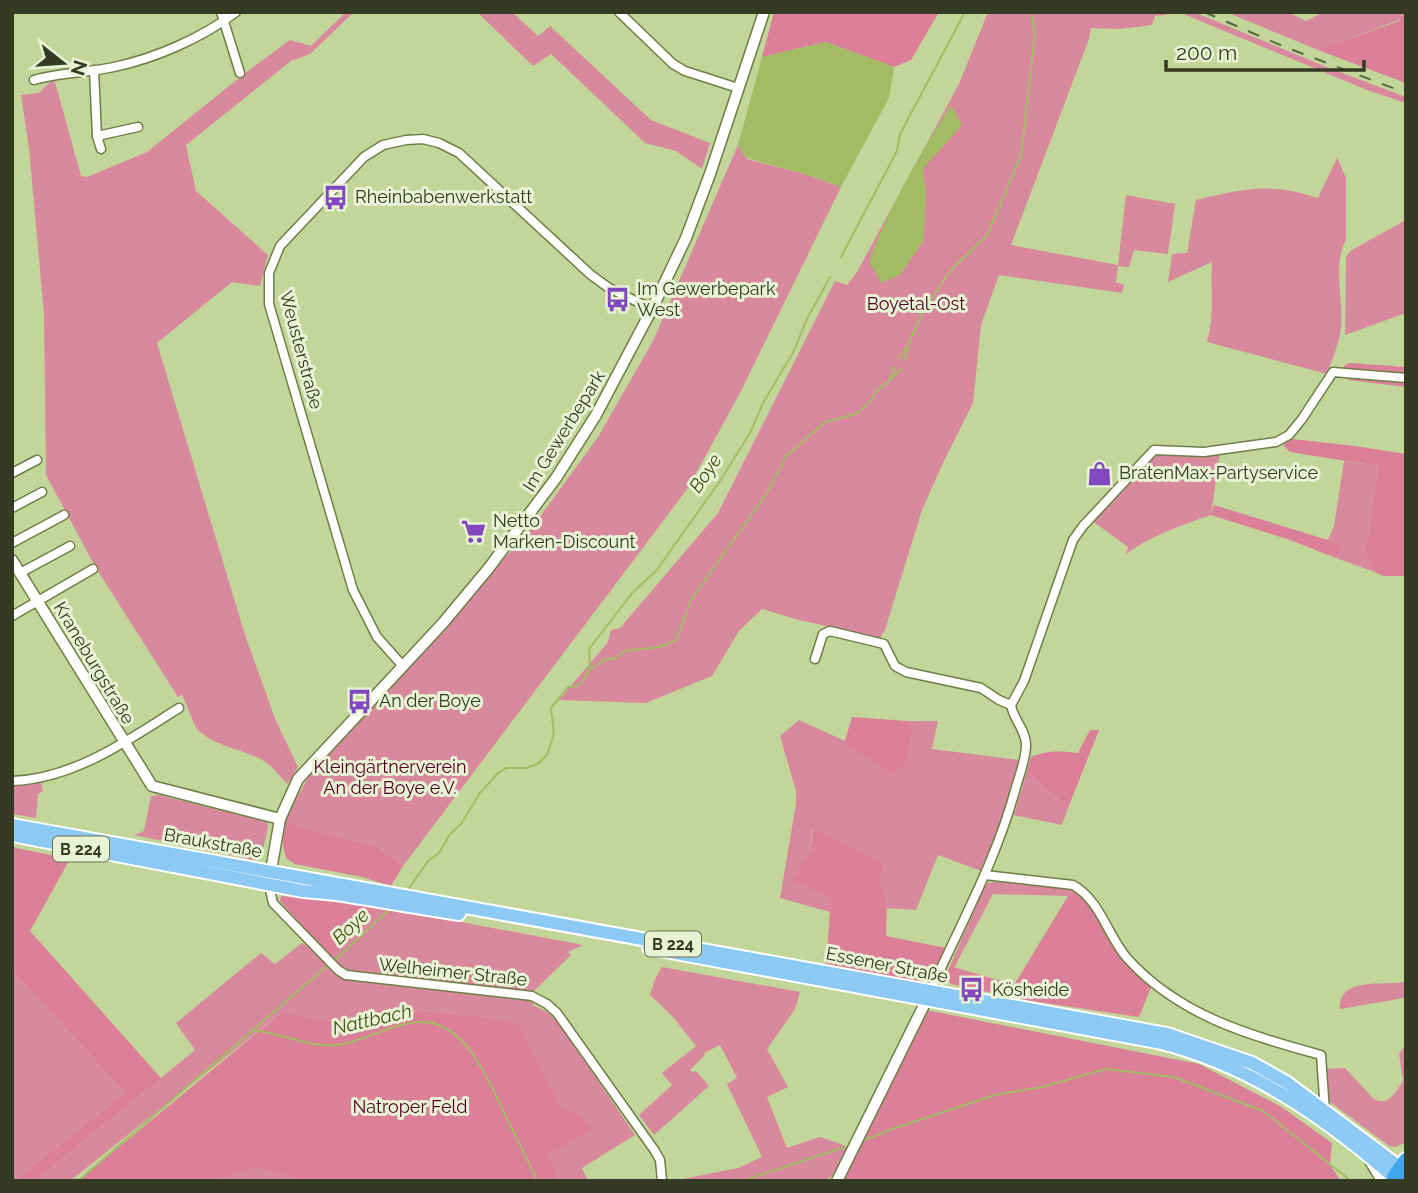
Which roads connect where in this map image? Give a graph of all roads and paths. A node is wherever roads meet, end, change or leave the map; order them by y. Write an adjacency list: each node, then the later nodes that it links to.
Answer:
1 (221, 12): 5 (street)
2 (236, 12): 5 (street)
3 (619, 12): 9 (street)
4 (764, 12): 9 (street, Im Gewerbepark)
5 (223, 22): 6 (street); 7 (street)
6 (94, 70): 8 (street); 11 (street)
7 (240, 73)
8 (34, 80)
9 (738, 88): 13 (street, Im Gewerbepark)
10 (138, 127): 11 (street)
11 (97, 136): 12 (street)
12 (101, 149)
13 (652, 309): 28 (street, Im Gewerbepark); 28 (street, Weusterstraße)
14 (1406, 378): 29 (street)
15 (37, 460): 16 (street)
16 (12, 473)
17 (42, 492): 18 (street)
18 (12, 508)
19 (64, 515): 20 (street)
20 (12, 543)
21 (70, 546): 24 (street)
22 (12, 560): 24 (street, Kraneburgstraße)
23 (93, 569): 25 (street, Kraneburgstraße)
24 (20, 573): 25 (street, Kraneburgstraße)
25 (38, 601): 26 (street); 31 (street, Kraneburgstraße)
26 (12, 616)
27 (815, 659): 29 (street)
28 (402, 665): 33 (street, Im Gewerbepark)
29 (1011, 705): 37 (street)
30 (179, 708): 31 (street, Kraneburgstraße)
31 (124, 742): 32 (street); 33 (street, Kraneburgstraße)
32 (12, 781)
33 (280, 819): 36 (street, Im Gewerbepark)
34 (12, 824): 36 (main road, Braukstraße / B 224)
35 (12, 835): 38 (main road, Braukstraße / B 224)
36 (271, 871): 38 (street, Im Gewerbepark); 39 (main road, Braukstraße / B 224)
37 (985, 875): 41 (street); 42 (street)
38 (269, 884): 39 (main road, Braukstraße / B 224); 44 (street, Welheimer Straße)
39 (386, 897): 40 (main road, Braukstraße / B 224)
40 (408, 901): 41 (main road, Essener Straße / B 224)
41 (929, 996): 42 (main road, Essener Straße / B 224); 43 (main road, Essener Straße / B 224); 45 (street)
42 (1325, 1111): 43 (main road, Essener Straße / B 224)
43 (1398, 1175)
44 (662, 1181)
45 (836, 1181)

